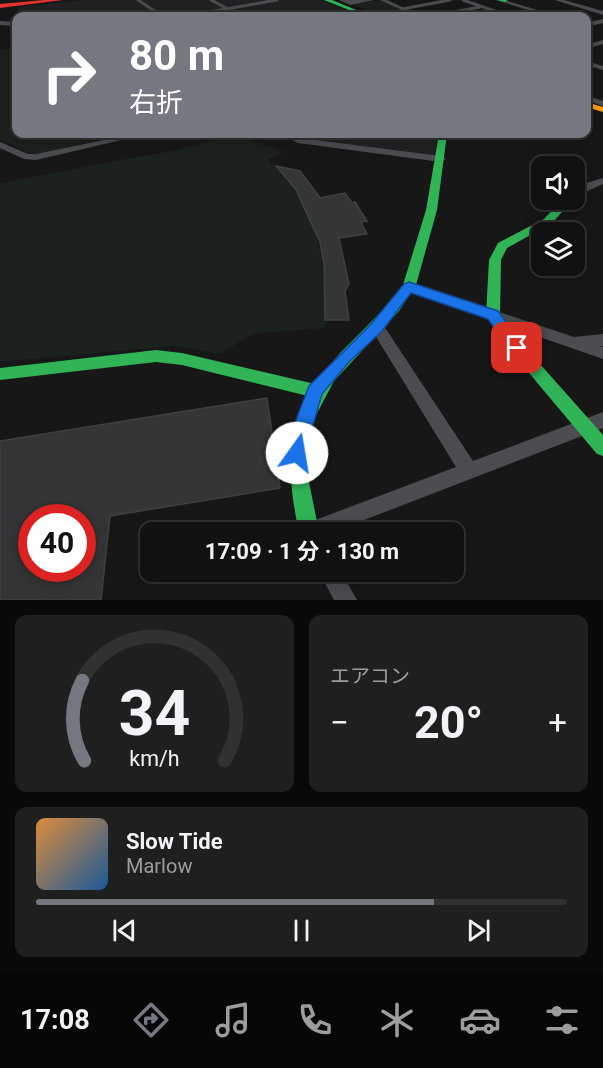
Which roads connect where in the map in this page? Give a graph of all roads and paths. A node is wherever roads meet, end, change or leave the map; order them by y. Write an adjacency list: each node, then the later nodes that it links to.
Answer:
1 (60, 0): 14 (street)
2 (138, 0): 18 (lane)
3 (211, 0): 16 (lane)
4 (277, 0): 16 (lane)
5 (327, 0): 20 (street)
6 (342, 0): 7 (street)
7 (371, 0)
8 (383, 0): 17 (street)
9 (450, 0): 17 (lane)
10 (463, 0): 15 (lane)
11 (502, 0): 24 (street)
12 (558, 0): 13 (street)
13 (569, 1): 25 (street)
14 (0, 6)
15 (482, 7): 22 (lane); 23 (lane)
16 (228, 9): 19 (lane)
17 (402, 9): 21 (street)
18 (156, 12)
19 (210, 12)
20 (358, 12)
21 (409, 12)
22 (455, 12)
23 (497, 12)
24 (540, 12)
25 (603, 13)
26 (120, 138): 30 (street)
27 (293, 138): 32 (street)
28 (443, 138): 32 (street)
29 (0, 145): 30 (street)
30 (12, 151): 31 (street)
31 (0, 156)
32 (441, 159): 36 (street)
33 (603, 181): 34 (street)
34 (585, 187)
35 (558, 210): 37 (street)
36 (409, 287): 37 (street); 38 (street)
37 (493, 315): 40 (street); 45 (street)
38 (377, 327): 43 (street); 47 (street)
39 (603, 340): 40 (street)
40 (573, 342): 41 (street)
41 (603, 353)
42 (0, 374): 43 (street)
43 (315, 391): 48 (street)
44 (603, 420): 45 (street)
45 (584, 426): 46 (street); 47 (street)
46 (603, 448)
47 (468, 470): 49 (street)
48 (307, 522)
49 (335, 522)
50 (335, 582): 51 (street)
51 (346, 600)

